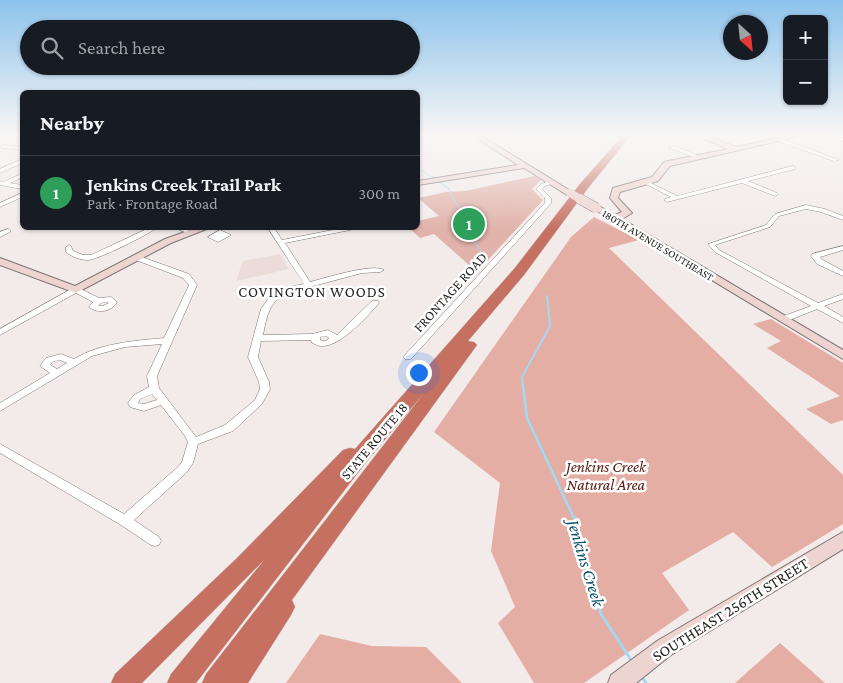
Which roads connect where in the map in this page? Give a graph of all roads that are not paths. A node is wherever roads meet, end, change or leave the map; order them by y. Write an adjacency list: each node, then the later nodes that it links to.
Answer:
1 (13, 166): 7 (street)
2 (525, 166): 10 (street, 180TH AVENUE SOUTHEAST); 12 (street)
3 (601, 166): 36 (highway, STATE ROUTE 18)
4 (613, 166): 36 (highway, STATE ROUTE 18)
5 (666, 166): 11 (street)
6 (793, 168): 9 (street)
7 (0, 171)
8 (19, 177): 13 (street)
9 (743, 180): 15 (street); 17 (street)
10 (552, 182): 21 (street, 180TH AVENUE SOUTHEAST, bridge); 50 (street, FRONTAGE ROAD)
11 (645, 182): 17 (street); 21 (street)
12 (420, 183)
13 (1, 184): 14 (street)
14 (20, 187)
15 (775, 194)
16 (20, 196): 19 (street)
17 (676, 198): 18 (street)
18 (667, 200)
19 (0, 205)
20 (843, 218): 42 (street)
21 (615, 219): 43 (street, 180TH AVENUE SOUTHEAST)
22 (149, 230): 29 (street)
23 (184, 230): 32 (street)
24 (272, 230): 28 (street)
25 (346, 230): 28 (street)
26 (8, 231): 27 (street)
27 (0, 235)
28 (281, 242): 37 (street)
29 (69, 247)
30 (843, 248): 31 (street)
31 (815, 256): 35 (street)
32 (139, 258): 38 (street); 47 (street)
33 (0, 261): 38 (street)
34 (380, 270): 37 (street)
35 (843, 274)
36 (515, 280): 48 (highway, STATE ROUTE 18); 58 (highway, STATE ROUTE 18)
37 (308, 284): 46 (street)
38 (76, 290): 40 (street); 45 (street)
39 (843, 296): 42 (street)
40 (98, 301)
41 (375, 303): 46 (street)
42 (817, 306): 43 (street); 44 (street)
43 (784, 319): 49 (street, 180TH AVENUE SOUTHEAST)
44 (843, 320)
45 (0, 332)
46 (259, 338): 56 (street)
47 (166, 341): 51 (street); 53 (street)
48 (452, 350): 62 (highway); 63 (highway, STATE ROUTE 18)
49 (843, 355)
50 (408, 357)
51 (74, 362): 52 (street); 52 (street)
52 (57, 373): 55 (street)
53 (154, 389): 54 (street); 54 (street)
54 (163, 401): 56 (street)
55 (0, 408)
56 (192, 442): 59 (street)
57 (1, 449): 59 (street)
58 (377, 466): 64 (highway, STATE ROUTE 18); 65 (highway)
59 (125, 521): 61 (street)
60 (843, 540): 66 (street, SOUTHEAST 256TH STREET)
61 (155, 541)
62 (124, 683)
63 (180, 683)
64 (215, 683)
65 (233, 683)
66 (619, 683)

